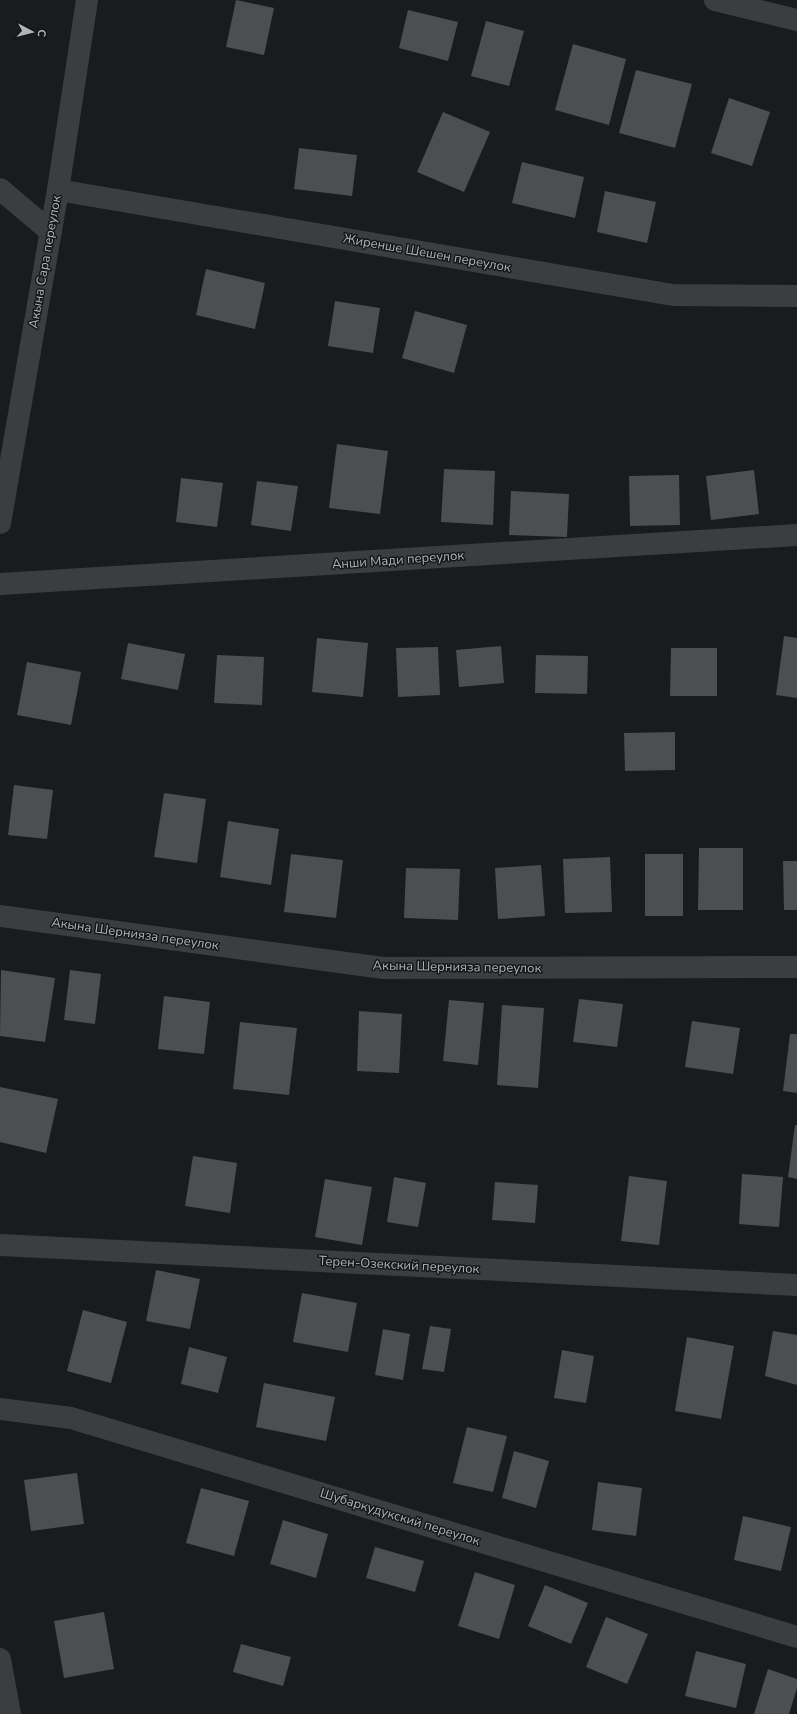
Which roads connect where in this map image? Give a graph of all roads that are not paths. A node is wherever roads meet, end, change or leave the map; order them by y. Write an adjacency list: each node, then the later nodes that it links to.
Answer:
1 (87, 0): 5 (street, Акына Сара переулок)
2 (715, 0): 3 (street)
3 (797, 20)
4 (0, 189): 6 (street)
5 (58, 190): 6 (street, Акына Сара переулок); 7 (street, Жиренше Шешен переулок)
6 (51, 232): 8 (street, Акына Сара переулок)
7 (797, 296)
8 (0, 523)
9 (797, 535): 10 (street, Анши Мади переулок)
10 (0, 584)
11 (0, 916): 12 (street, Акына Шернияза переулок)
12 (797, 967)
13 (0, 1245): 14 (street, Терен-Озекский переулок)
14 (797, 1285)
15 (0, 1409): 16 (street, Шубаркудукский переулок)
16 (797, 1637)
17 (0, 1659): 18 (street)
18 (10, 1714)

